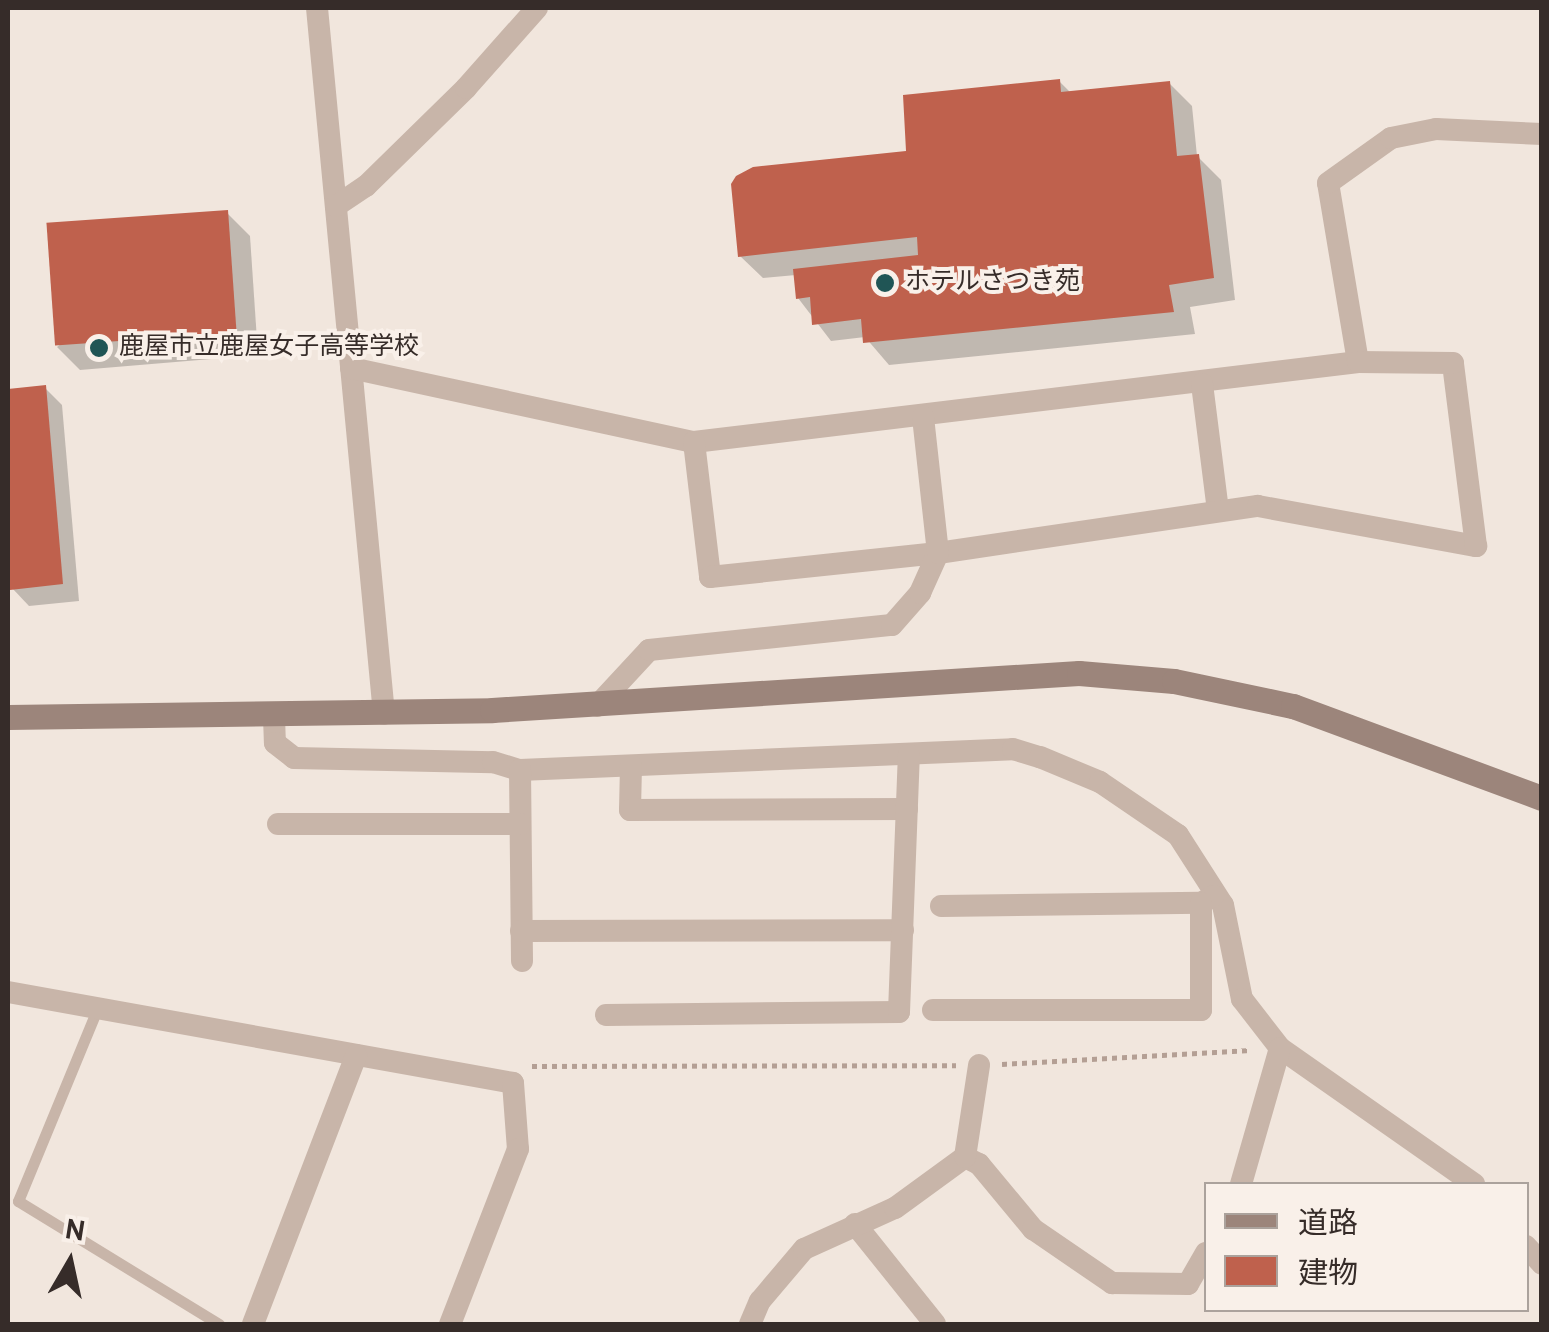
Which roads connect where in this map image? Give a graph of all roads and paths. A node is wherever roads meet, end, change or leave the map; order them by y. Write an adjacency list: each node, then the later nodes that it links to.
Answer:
1 (317, 8): 4 (street)
2 (537, 8): 4 (street)
3 (1542, 134): 5 (street)
4 (336, 206): 6 (street)
5 (1358, 362): 7 (street); 10 (street)
6 (351, 368): 9 (street); 13 (street)
7 (1202, 384): 8 (street); 10 (street)
8 (922, 418): 9 (street); 11 (street)
9 (694, 442): 11 (street)
10 (1218, 511): 11 (street)
11 (938, 552): 12 (street)
12 (598, 706): 13 (street); 19 (street)
13 (384, 714): 15 (street)
14 (8, 717): 15 (street)
15 (274, 717): 18 (street)
16 (909, 754): 17 (street); 20 (street); 23 (street)
17 (631, 766): 18 (street); 20 (street)
18 (520, 770): 22 (street)
19 (1542, 798)
20 (907, 809): 26 (street)
21 (278, 824): 22 (street)
22 (520, 824): 25 (street)
23 (1208, 899): 24 (street); 30 (street); 32 (street)
24 (942, 906)
25 (521, 930): 26 (street); 27 (street)
26 (902, 930): 31 (street)
27 (522, 961)
28 (8, 992): 29 (street)
29 (98, 1007): 33 (street); 41 (lane)
30 (933, 1010)
31 (606, 1015)
32 (1280, 1048): 34 (path); 37 (street); 38 (street)
33 (356, 1056): 35 (street); 42 (street)
34 (978, 1066): 35 (path); 36 (street)
35 (513, 1083): 43 (street)
36 (965, 1157): 39 (street); 40 (street)
37 (1243, 1182)
38 (1471, 1182)
39 (855, 1224): 44 (street); 45 (street)
40 (1204, 1256)
41 (219, 1324)
42 (253, 1324)
43 (450, 1324)
44 (750, 1324)
45 (936, 1324)

